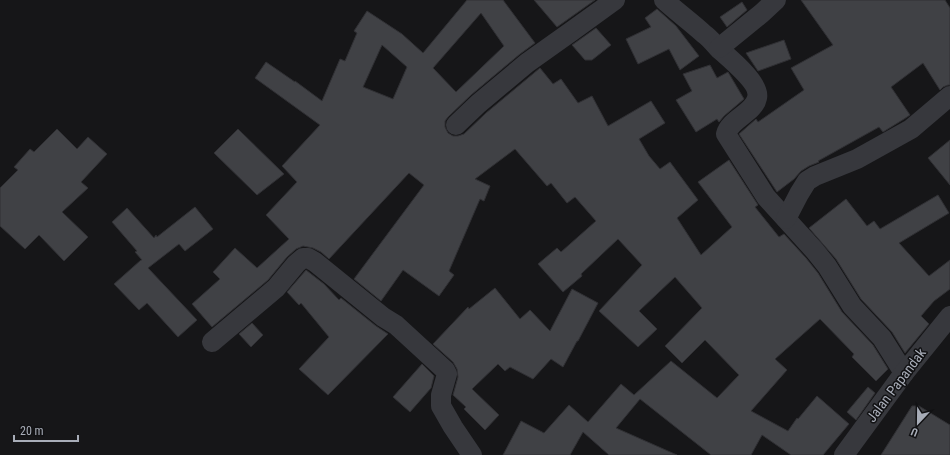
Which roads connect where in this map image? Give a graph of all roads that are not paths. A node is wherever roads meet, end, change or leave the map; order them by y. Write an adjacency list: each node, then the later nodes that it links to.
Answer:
1 (615, 0): 6 (street)
2 (664, 0): 4 (street)
3 (776, 0): 4 (street)
4 (719, 48): 7 (street)
5 (950, 96): 7 (street)
6 (456, 125)
7 (786, 219): 10 (street)
8 (950, 316): 10 (street, Jalan Papandak)
9 (212, 342): 11 (street)
10 (904, 373): 12 (street, Jalan Papandak)
11 (472, 455)
12 (844, 455)

